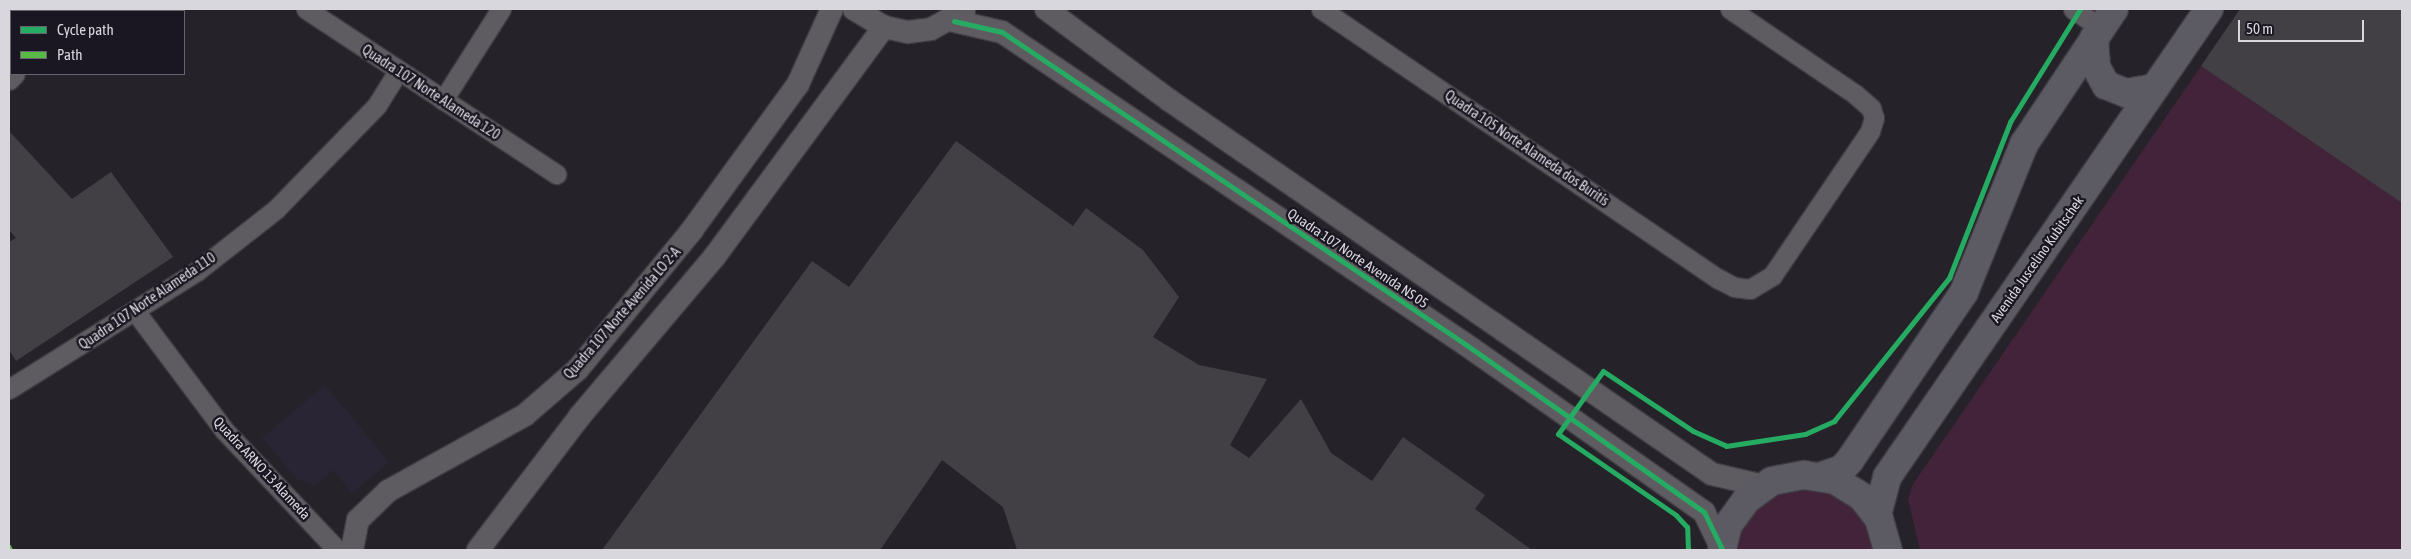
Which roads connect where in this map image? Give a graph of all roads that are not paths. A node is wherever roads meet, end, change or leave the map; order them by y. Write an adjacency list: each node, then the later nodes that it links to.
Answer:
1 (306, 9): 15 (street, Quadra 107 Norte Alameda 120)
2 (501, 9): 17 (street)
3 (832, 9): 25 (street, Quadra 107 Norte Avenida LO 2-A)
4 (854, 9): 13 (street)
5 (1046, 9): 22 (street, Quadra 107 Norte Avenida NS 05)
6 (1321, 9): 7 (street, Quadra 105 Norte Alameda dos Buritís)
7 (1730, 9)
8 (2073, 9): 12 (street)
9 (2183, 9): 14 (main road)
10 (2209, 9): 14 (main road, Avenida Juscelino Kubitschek)
11 (960, 15): 13 (street); 27 (street, Quadra 107 Norte Avenida NS 05)
12 (2103, 25): 16 (main road); 21 (main road)
13 (884, 28): 26 (street)
14 (2180, 50): 16 (main road, Avenida Juscelino Kubitschek)
15 (398, 71): 17 (street, Quadra 107 Norte Alameda 120); 19 (street, Quadra 107 Norte Alameda 110)
16 (2155, 88): 23 (main road, Avenida Juscelino Kubitschek)
17 (443, 100): 18 (street, Quadra 107 Norte Alameda 120)
18 (556, 174)
19 (136, 312): 20 (street, Quadra 107 Norte Alameda 110); 24 (street, Quadra ARNO 13 Alameda)
20 (9, 389)
21 (1822, 476): 22 (main road); 23 (main road)
22 (1764, 486): 27 (main road)
23 (1876, 515): 28 (main road)
24 (337, 550)
25 (352, 550)
26 (478, 550)
27 (1722, 550)
28 (1888, 550)

